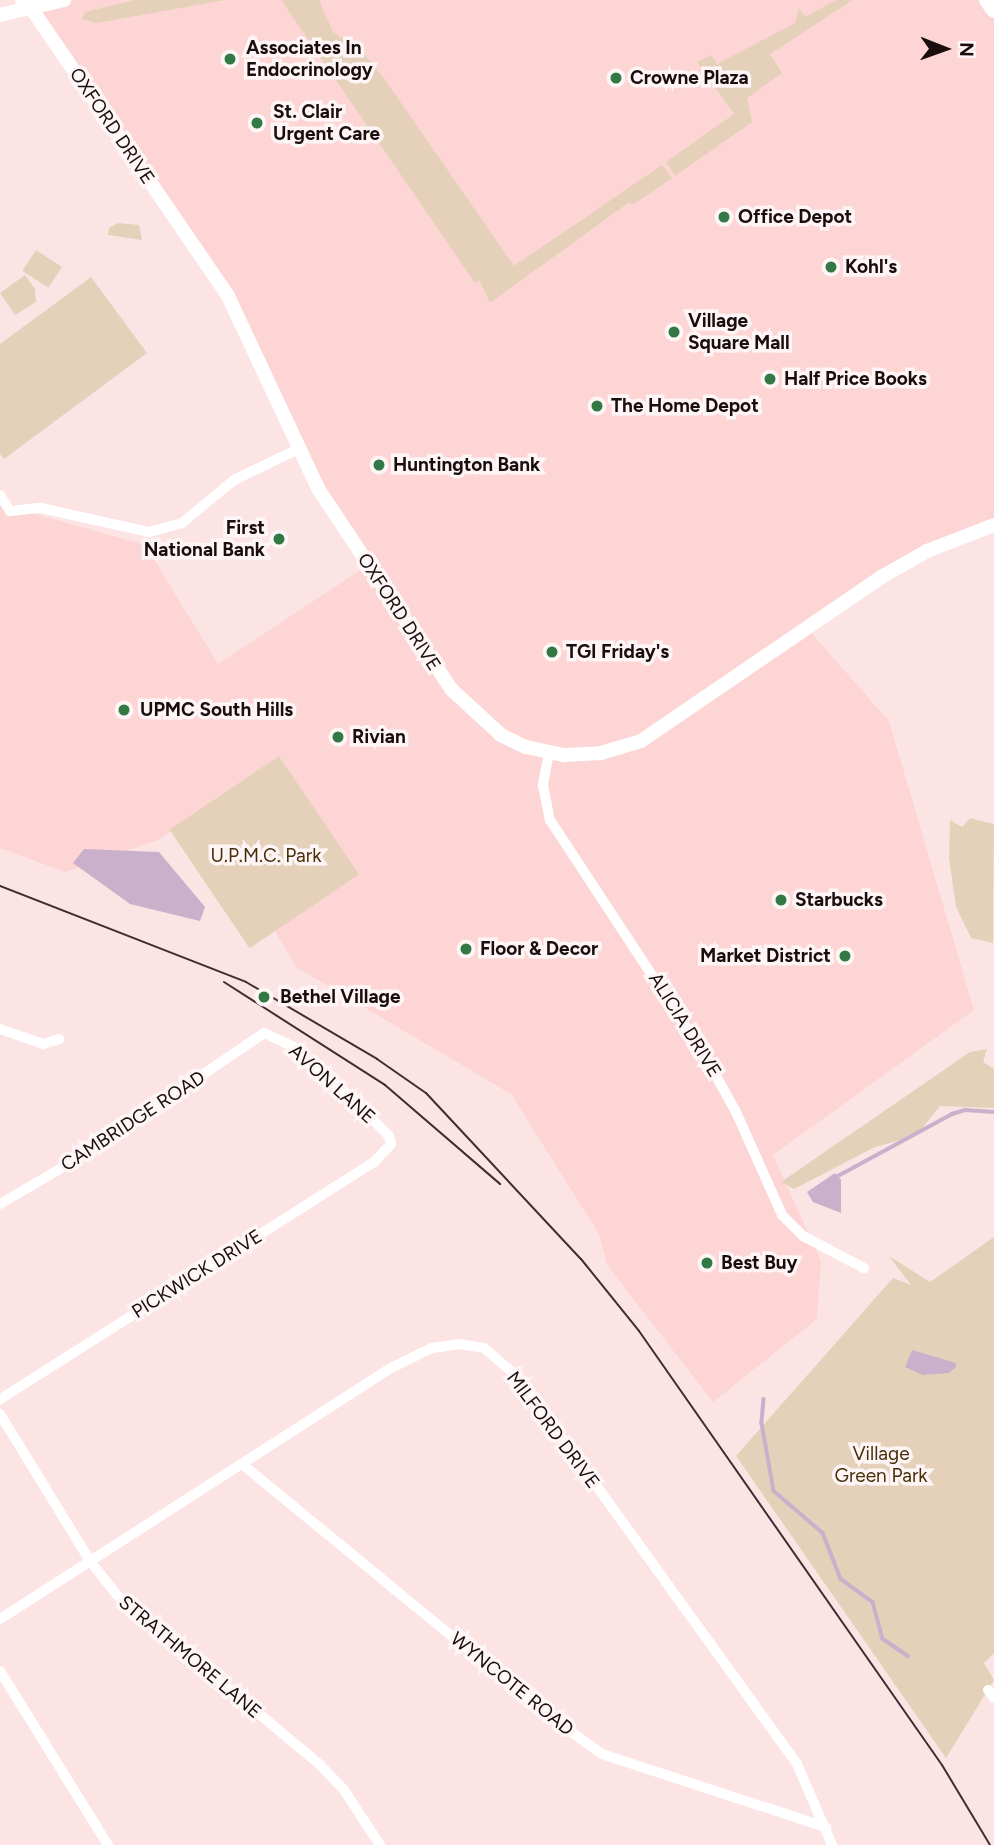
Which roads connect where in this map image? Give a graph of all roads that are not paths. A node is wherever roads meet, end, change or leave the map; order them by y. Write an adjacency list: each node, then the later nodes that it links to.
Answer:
1 (64, 0): 3 (street)
2 (987, 0): 4 (main road)
3 (28, 3): 5 (street); 6 (street, OXFORD DRIVE)
4 (994, 10)
5 (0, 15)
6 (296, 450): 7 (street); 9 (street, OXFORD DRIVE)
7 (0, 495)
8 (994, 525): 9 (street, OXFORD DRIVE)
9 (549, 753): 15 (street, ALICIA DRIVE)
10 (0, 1029): 12 (street)
11 (264, 1033): 13 (street, AVON LANE); 14 (street, CAMBRIDGE ROAD)
12 (60, 1039)
13 (391, 1144): 16 (street, PICKWICK DRIVE)
14 (0, 1204)
15 (864, 1268)
16 (0, 1399)
17 (0, 1414): 19 (street, STRATHMORE LANE)
18 (242, 1464): 19 (street, MILFORD DRIVE); 22 (street, WYNCOTE ROAD); 22 (street, MILFORD DRIVE)
19 (90, 1561): 20 (street, MILFORD DRIVE); 24 (street, STRATHMORE LANE)
20 (0, 1619)
21 (0, 1671): 23 (street)
22 (826, 1827): 25 (street, MILFORD DRIVE)
23 (108, 1845)
24 (380, 1845)
25 (832, 1845)

